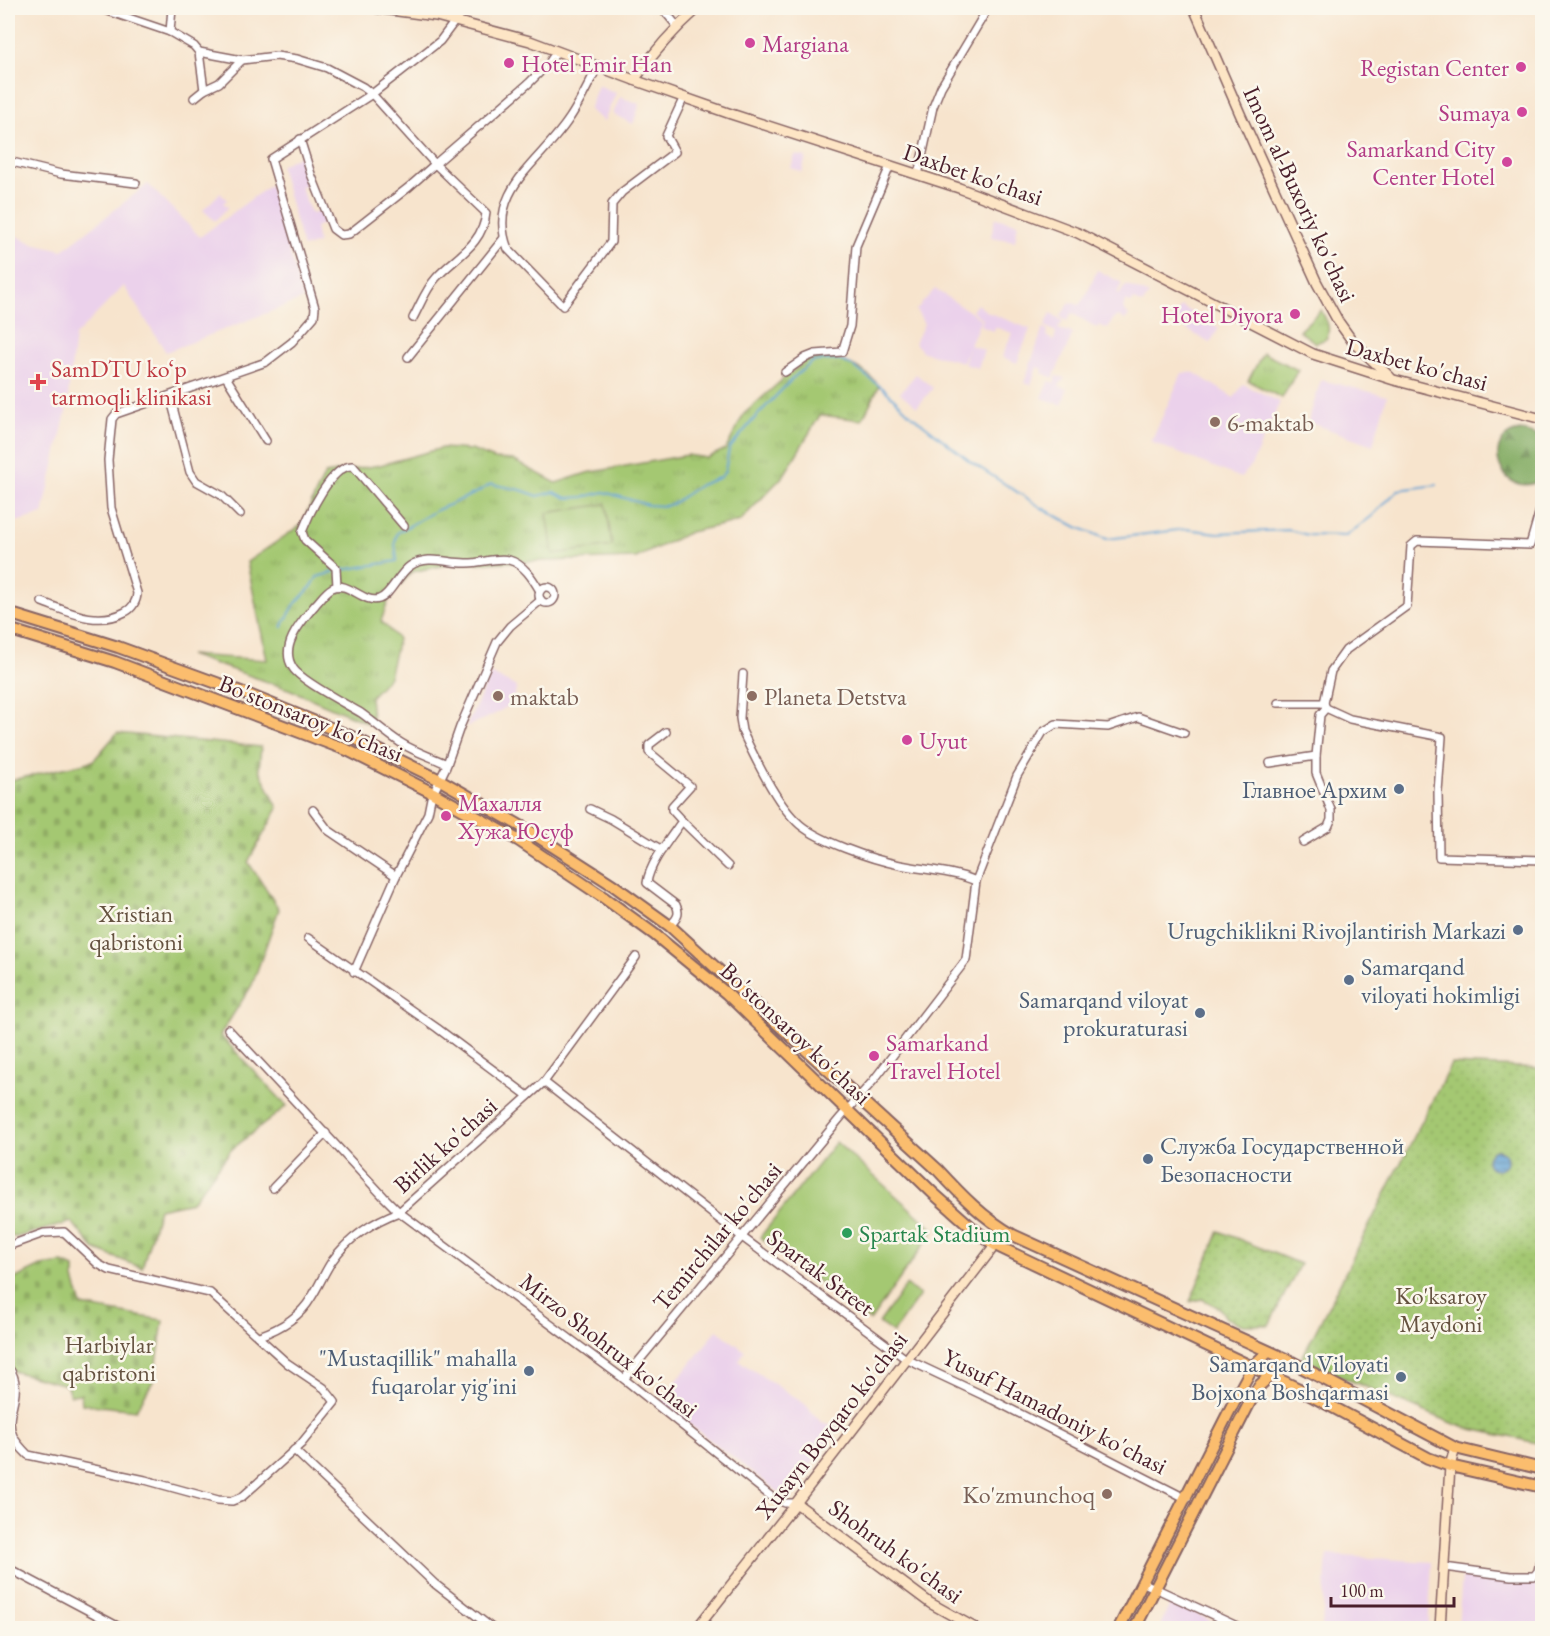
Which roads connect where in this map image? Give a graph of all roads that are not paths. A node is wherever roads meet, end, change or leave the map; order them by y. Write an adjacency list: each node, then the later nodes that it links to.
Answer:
1 (99, 8): 10 (street)
2 (172, 8): 10 (street)
3 (375, 8): 8 (main road, Daxbet ko'chasi)
4 (662, 8): 9 (street)
5 (698, 8): 9 (main road)
6 (988, 8): 24 (street)
7 (1194, 8): 31 (main road, Imom al-Buxoriy ko'chasi)
8 (455, 21): 11 (main road, Daxbet ko'chasi); 17 (street)
9 (677, 26): 15 (main road)
10 (170, 32): 12 (street)
11 (557, 51): 14 (main road, Daxbet ko'chasi); 22 (street)
12 (199, 52): 13 (street); 16 (street)
13 (242, 60): 16 (street); 17 (street)
14 (598, 66): 15 (main road, Daxbet ko'chasi); 26 (street)
15 (634, 80): 18 (main road, Daxbet ko'chasi)
16 (204, 90): 19 (street)
17 (372, 94): 20 (street); 22 (street)
18 (684, 97): 23 (main road, Daxbet ko'chasi); 26 (street)
19 (194, 98)
20 (300, 139): 22 (street); 30 (street)
21 (8, 161): 25 (street)
22 (435, 164): 27 (street)
23 (890, 166): 24 (main road, Daxbet ko'chasi); 29 (street)
24 (918, 175): 31 (main road, Daxbet ko'chasi)
25 (136, 183)
26 (503, 235): 28 (street)
27 (412, 318)
28 (408, 357)
29 (785, 372)
30 (226, 377): 32 (street); 34 (street)
31 (1394, 380): 33 (main road, Daxbet ko'chasi)
32 (170, 396): 36 (street); 41 (street)
33 (1542, 419)
34 (266, 441)
35 (1542, 503): 46 (street)
36 (240, 514)
37 (404, 526): 38 (street)
38 (337, 586): 39 (street); 51 (street)
39 (540, 591): 40 (street); 40 (street)
40 (541, 600): 51 (street)
41 (42, 602)
42 (8, 613): 52 (main road, Bo'stonsaroy ko'chasi)
43 (8, 629): 53 (main road, Bo'stonsaroy ko'chasi)
44 (743, 674): 62 (street)
45 (1278, 703): 46 (street)
46 (1325, 705): 49 (street); 59 (street)
47 (666, 732): 56 (street)
48 (1184, 733): 62 (street, Temirchilar ko'chasi)
49 (1316, 756): 50 (street); 57 (street)
50 (1270, 763)
51 (447, 764): 52 (street)
52 (440, 780): 53 (street); 63 (main road, Bo'stonsaroy ko'chasi)
53 (433, 793): 61 (street); 71 (main road, Bo'stonsaroy ko'chasi)
54 (590, 809): 58 (street)
55 (314, 810): 61 (street)
56 (682, 821): 58 (street); 60 (street)
57 (1303, 842)
58 (662, 850): 63 (street)
59 (1542, 860)
60 (728, 867)
61 (396, 876): 66 (street)
62 (976, 881): 70 (street, Temirchilar ko'chasi)
63 (670, 926): 70 (main road, Bo'stonsaroy ko'chasi)
64 (308, 938): 66 (street)
65 (636, 957): 68 (street, Birlik ko'chasi)
66 (354, 972): 69 (street)
67 (228, 1029): 72 (street, Mirzo Shohrux ko'chasi)
68 (544, 1082): 69 (street, Birlik ko'chasi); 75 (street, Spartak Street)
69 (528, 1096): 74 (street, Birlik ko'chasi)
70 (858, 1099): 71 (street, Temirchilar ko'chasi); 79 (main road, Bo'stonsaroy ko'chasi)
71 (844, 1113): 75 (street, Temirchilar ko'chasi); 76 (main road, Bo'stonsaroy ko'chasi)
72 (326, 1133): 73 (street); 74 (street, Mirzo Shohrux ko'chasi)
73 (273, 1188)
74 (399, 1212): 78 (street, Birlik ko'chasi); 85 (street, Mirzo Shohrux ko'chasi)
75 (742, 1237): 80 (street, Spartak Street); 85 (street, Temirchilar ko'chasi)
76 (995, 1245): 80 (main road, Xusayn Boyqaro ko'chasi); 82 (main road, Bo'stonsaroy ko'chasi)
77 (8, 1246): 78 (street)
78 (259, 1336): 87 (street)
79 (1268, 1352): 81 (main road, Bo'stonsaroy ko'chasi); 82 (main road)
80 (906, 1359): 91 (street, Yusuf Hamadoniy ko'chasi); 92 (main road, Xusayn Boyqaro ko'chasi)
81 (1288, 1360): 84 (main road); 86 (main road, Bo'stonsaroy ko'chasi)
82 (1253, 1366): 84 (main road, Bo'stonsaroy ko'chasi); 91 (main road)
83 (8, 1367): 87 (street)
84 (1272, 1375): 88 (main road, Bo'stonsaroy ko'chasi); 97 (main road)
85 (624, 1379): 92 (street, Mirzo Shohrux ko'chasi)
86 (1455, 1448): 88 (main road); 89 (main road, Bo'stonsaroy ko'chasi)
87 (294, 1450): 101 (street)
88 (1450, 1466): 90 (main road, Bo'stonsaroy ko'chasi); 94 (main road)
89 (1542, 1469)
90 (1542, 1487)
91 (1187, 1499): 96 (main road)
92 (796, 1503): 102 (main road, Xusayn Boyqaro ko'chasi); 103 (main road, Shohruh ko'chasi)
93 (1542, 1551): 94 (street)
94 (1444, 1567): 107 (main road)
95 (8, 1568): 98 (street)
96 (1143, 1582): 97 (street); 104 (main road)
97 (1155, 1587): 105 (main road); 106 (street)
98 (121, 1629)
99 (273, 1629): 100 (street)
100 (288, 1629)
101 (492, 1629)
102 (697, 1629)
103 (975, 1629)
104 (1119, 1629)
105 (1135, 1629)
106 (1241, 1629)
107 (1440, 1629)

